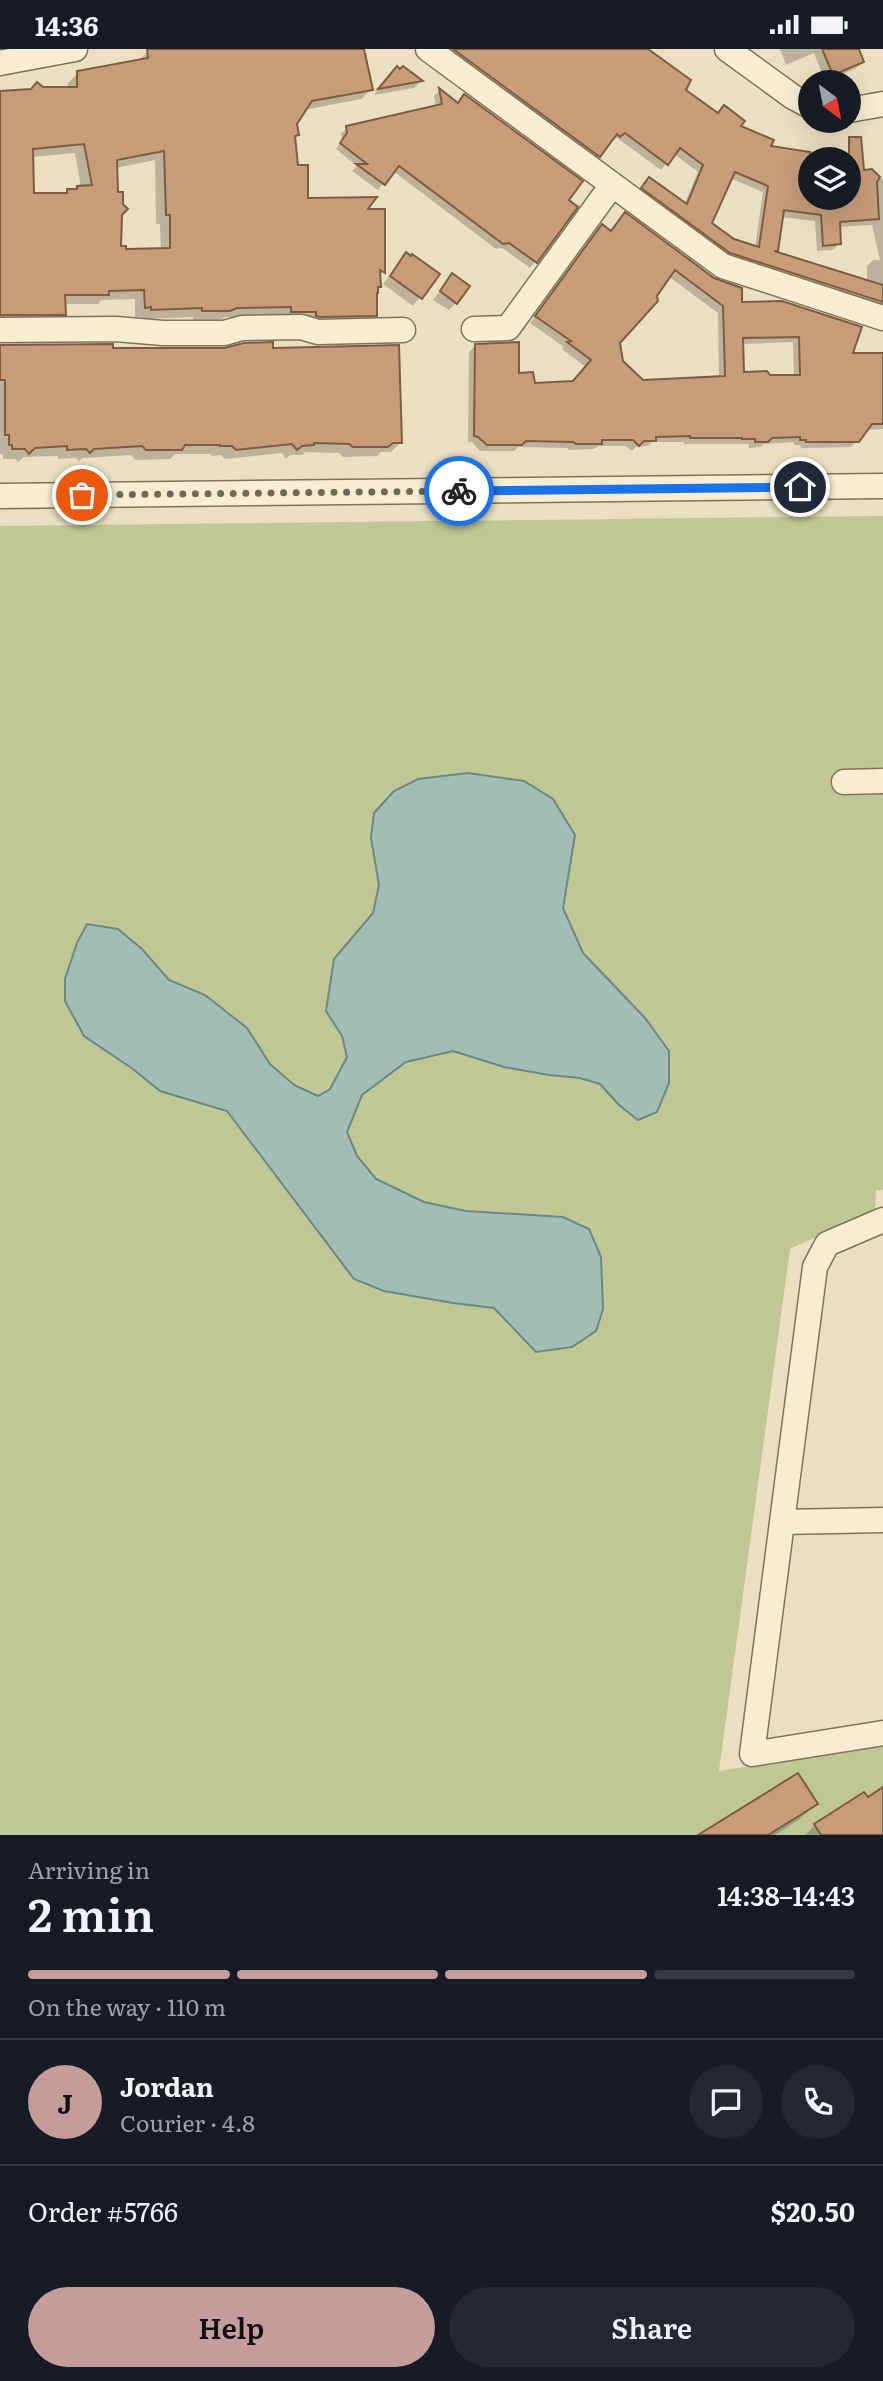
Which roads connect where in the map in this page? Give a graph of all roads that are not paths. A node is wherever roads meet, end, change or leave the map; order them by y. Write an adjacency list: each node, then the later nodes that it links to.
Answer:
1 (75, 49): 4 (street)
2 (428, 49): 8 (street)
3 (727, 49): 5 (street)
4 (0, 63)
5 (798, 100)
6 (883, 104): 7 (street)
7 (861, 108)
8 (612, 185): 9 (street); 10 (street)
9 (883, 318)
10 (474, 329)
11 (0, 330): 12 (street)
12 (403, 330)
13 (883, 486): 14 (street)
14 (0, 496)
15 (883, 781): 16 (street)
16 (844, 782)
17 (883, 1220): 19 (street)
18 (883, 1520): 19 (street)
19 (783, 1522): 20 (street)
20 (883, 1733)

